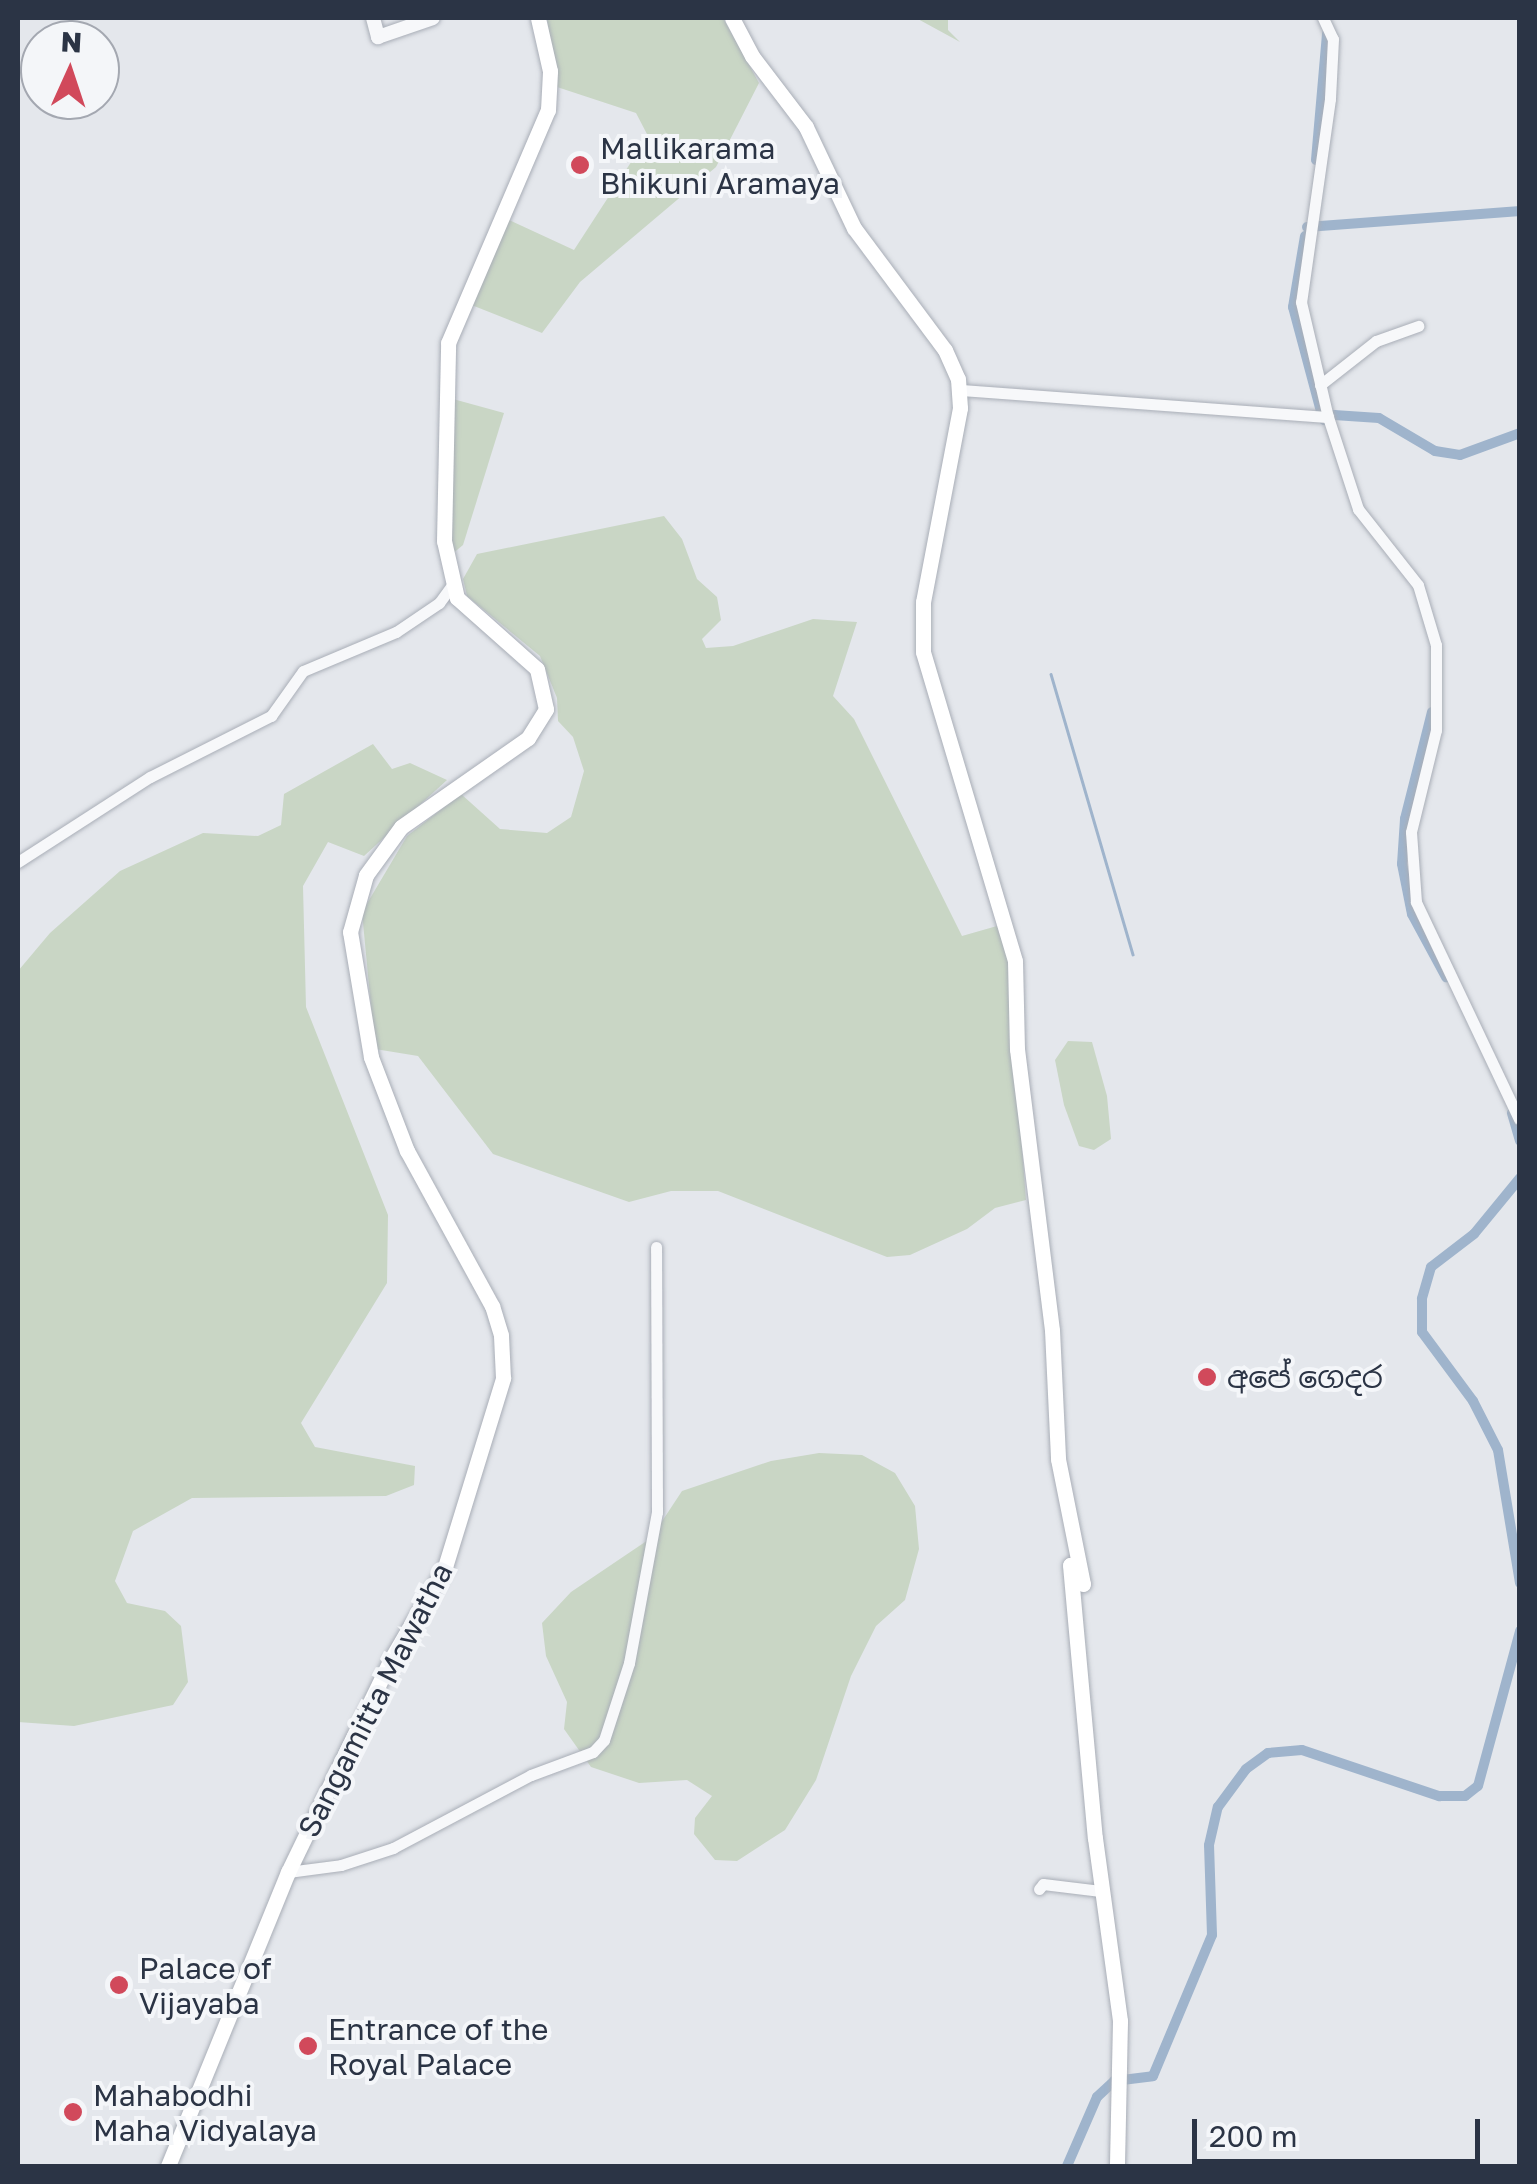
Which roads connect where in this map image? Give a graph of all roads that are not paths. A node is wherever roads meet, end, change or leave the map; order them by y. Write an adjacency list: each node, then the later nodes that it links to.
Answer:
1 (373, 18): 2 (street)
2 (433, 18)
3 (538, 18): 10 (main road, Sangamitta Mawatha)
4 (732, 18): 8 (main road)
5 (1323, 18): 7 (street)
6 (1418, 326): 7 (street)
7 (1320, 384): 9 (street)
8 (960, 390): 9 (street); 16 (main road)
9 (1328, 417): 12 (street)
10 (452, 584): 11 (street); 14 (main road, Sangamitta Mawatha)
11 (18, 862)
12 (1519, 1119)
13 (656, 1248): 14 (street)
14 (288, 1872): 17 (main road, Sangamitta Mawatha)
15 (1040, 1889): 16 (street)
16 (1101, 1892): 18 (main road)
17 (168, 2166)
18 (1117, 2166)

